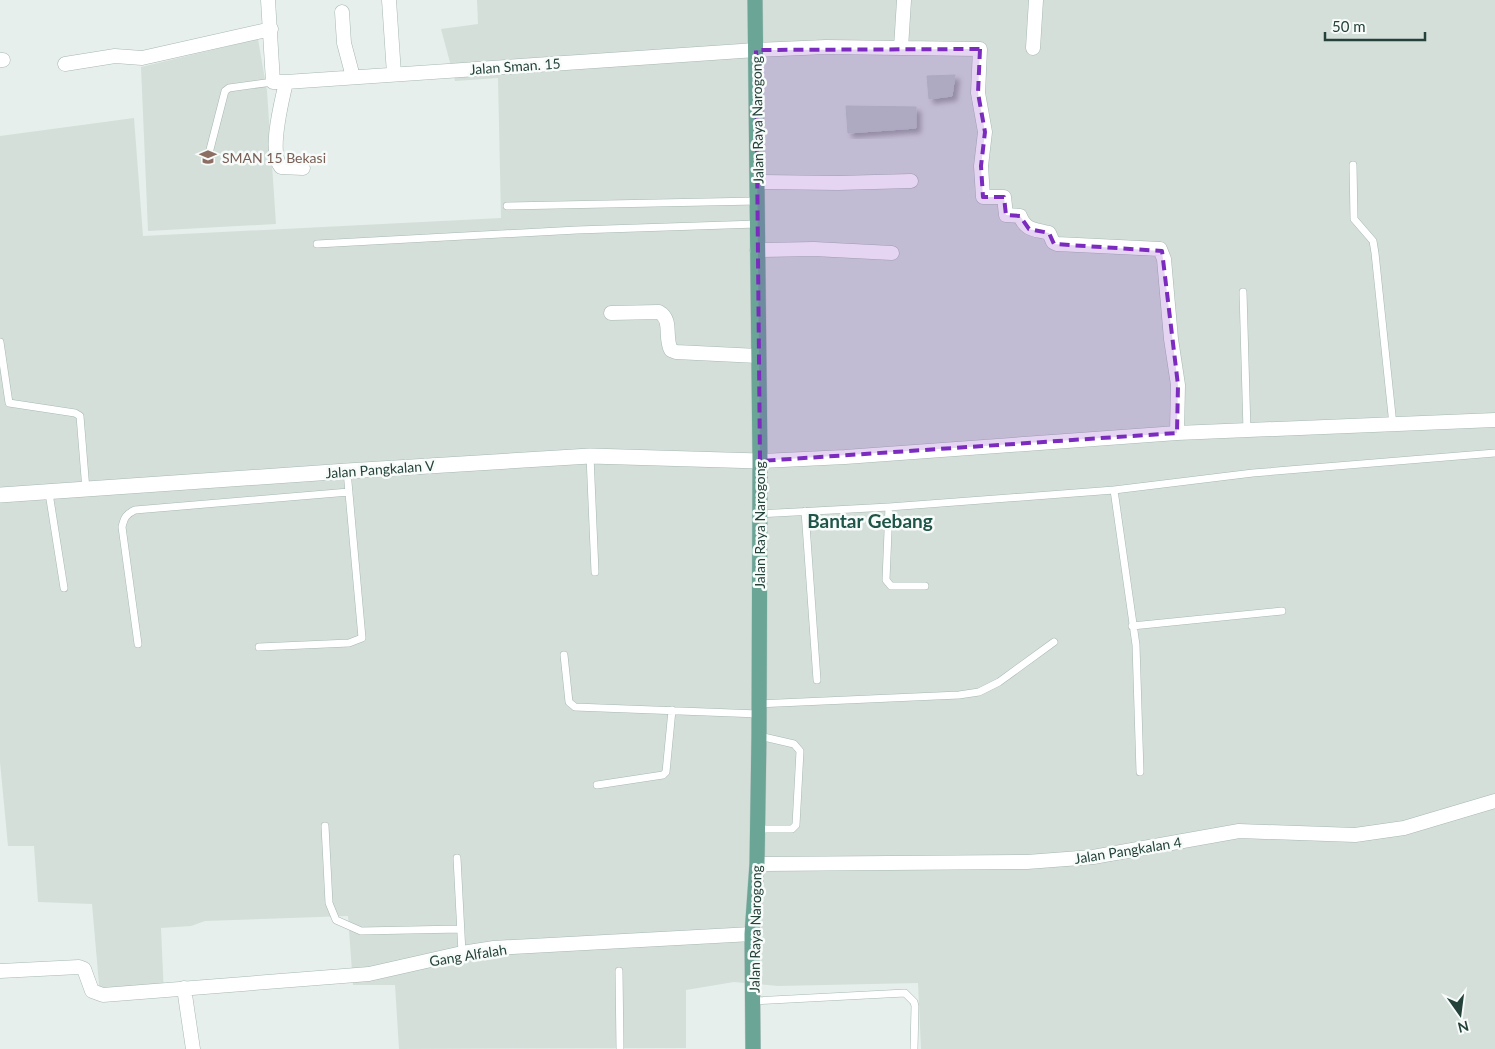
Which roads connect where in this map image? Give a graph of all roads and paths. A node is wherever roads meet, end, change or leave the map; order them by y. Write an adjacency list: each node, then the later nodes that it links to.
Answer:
1 (268, 0): 7 (street)
2 (390, 0): 12 (street)
3 (755, 0): 10 (main road, Jalan Raya Narogong)
4 (904, 0): 8 (street)
5 (1036, 0): 9 (street)
6 (342, 12): 13 (street)
7 (271, 29): 11 (street); 14 (street)
8 (901, 48): 10 (street, Jalan Sman. 15); 33 (street, Jalan Sman. 15)
9 (1033, 48)
10 (756, 50): 12 (street, Jalan Sman. 15); 19 (main road, Jalan Raya Narogong)
11 (65, 64)
12 (394, 74): 13 (street, Jalan Sman. 15)
13 (353, 77): 14 (street, Jalan Sman. 15)
14 (280, 82): 15 (lane); 17 (street)
15 (207, 161)
16 (1353, 165): 31 (lane)
17 (303, 168)
18 (911, 181): 19 (street)
19 (758, 182): 20 (main road, Jalan Raya Narogong)
20 (757, 201): 21 (lane); 22 (main road, Jalan Raya Narogong)
21 (507, 206)
22 (757, 224): 23 (lane); 24 (main road, Jalan Raya Narogong)
23 (317, 244)
24 (757, 250): 25 (street); 29 (main road, Jalan Raya Narogong)
25 (892, 253)
26 (1243, 292): 32 (lane)
27 (611, 312): 29 (street)
28 (0, 342): 38 (lane)
29 (758, 356): 36 (main road, Jalan Raya Narogong)
30 (1495, 420): 31 (street)
31 (1393, 425): 32 (street)
32 (1247, 432): 33 (street)
33 (1178, 433): 36 (street)
34 (1495, 453): 39 (lane)
35 (590, 456): 36 (street, Jalan Pangkalan V); 37 (street, Jalan Pangkalan V); 46 (lane)
36 (760, 461): 45 (main road, Jalan Raya Narogong)
37 (347, 470): 38 (street, Jalan Pangkalan V); 40 (lane)
38 (86, 490): 41 (street, Jalan Pangkalan V)
39 (1114, 490): 43 (lane); 50 (lane)
40 (349, 492): 52 (lane); 53 (lane)
41 (49, 493): 42 (street, Jalan Pangkalan V); 48 (lane)
42 (0, 495)
43 (889, 507): 44 (lane); 47 (lane)
44 (805, 511): 45 (lane); 55 (lane)
45 (759, 514): 56 (main road, Jalan Raya Narogong)
46 (595, 572)
47 (925, 586)
48 (64, 588)
49 (1282, 611): 50 (lane)
50 (1132, 626): 59 (lane)
51 (1054, 642): 56 (lane)
52 (138, 644)
53 (259, 647)
54 (564, 655): 57 (lane)
55 (817, 680)
56 (759, 709): 57 (lane); 58 (main road, Jalan Raya Narogong)
57 (672, 710): 60 (lane)
58 (759, 736): 63 (main road, Jalan Raya Narogong); 63 (lane)
59 (1140, 772)
60 (597, 785)
61 (1495, 801): 65 (street, Jalan Pangkalan 4)
62 (325, 826): 66 (lane)
63 (757, 829): 65 (main road, Jalan Raya Narogong)
64 (457, 858): 66 (lane)
65 (756, 864): 67 (main road, Jalan Raya Narogong)
66 (460, 929): 68 (lane)
67 (752, 934): 68 (street, Gang Alfalah); 72 (main road, Jalan Raya Narogong)
68 (462, 953): 71 (street, Gang Alfalah)
69 (619, 971): 74 (lane)
70 (0, 972): 71 (street, Gang Alfalah)
71 (184, 988): 73 (street)
72 (754, 1000): 75 (main road, Jalan Raya Narogong); 76 (lane)
73 (193, 1049)
74 (620, 1049)
75 (753, 1049)
76 (914, 1049)

